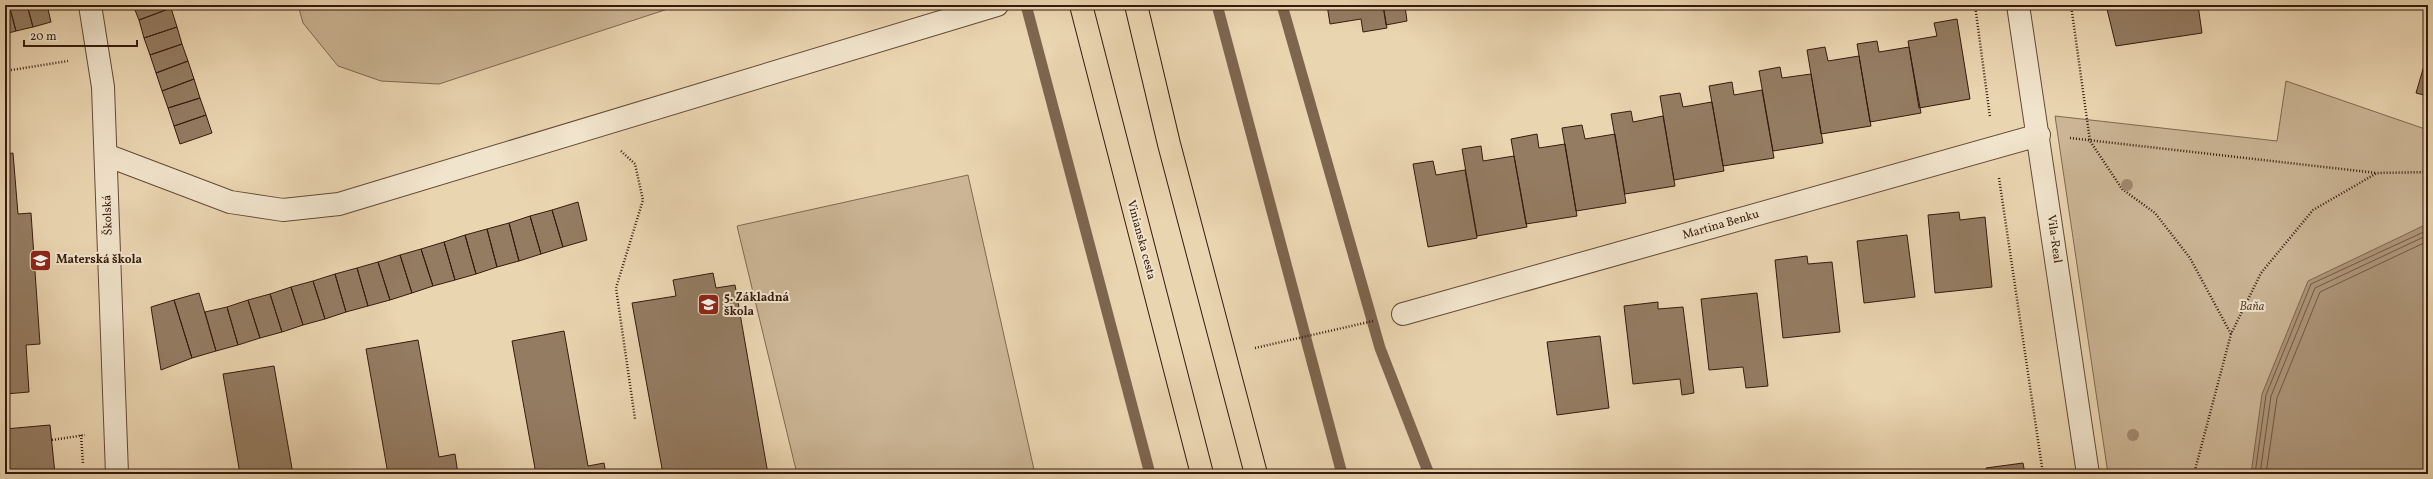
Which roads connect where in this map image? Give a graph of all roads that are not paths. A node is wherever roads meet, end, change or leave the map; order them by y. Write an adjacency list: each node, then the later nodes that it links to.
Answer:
1 (90, 5): 7 (street, Školská)
2 (997, 5): 7 (street)
3 (1081, 5): 10 (main road, Vinianska cesta)
4 (1136, 5): 11 (main road)
5 (2018, 5): 6 (street, Vila-Real)
6 (2039, 135): 8 (street, Martina Benku); 12 (street, Vila-Real)
7 (106, 156): 9 (street, Školská)
8 (1403, 314)
9 (117, 474)
10 (1202, 474)
11 (1256, 474)
12 (2088, 474)

